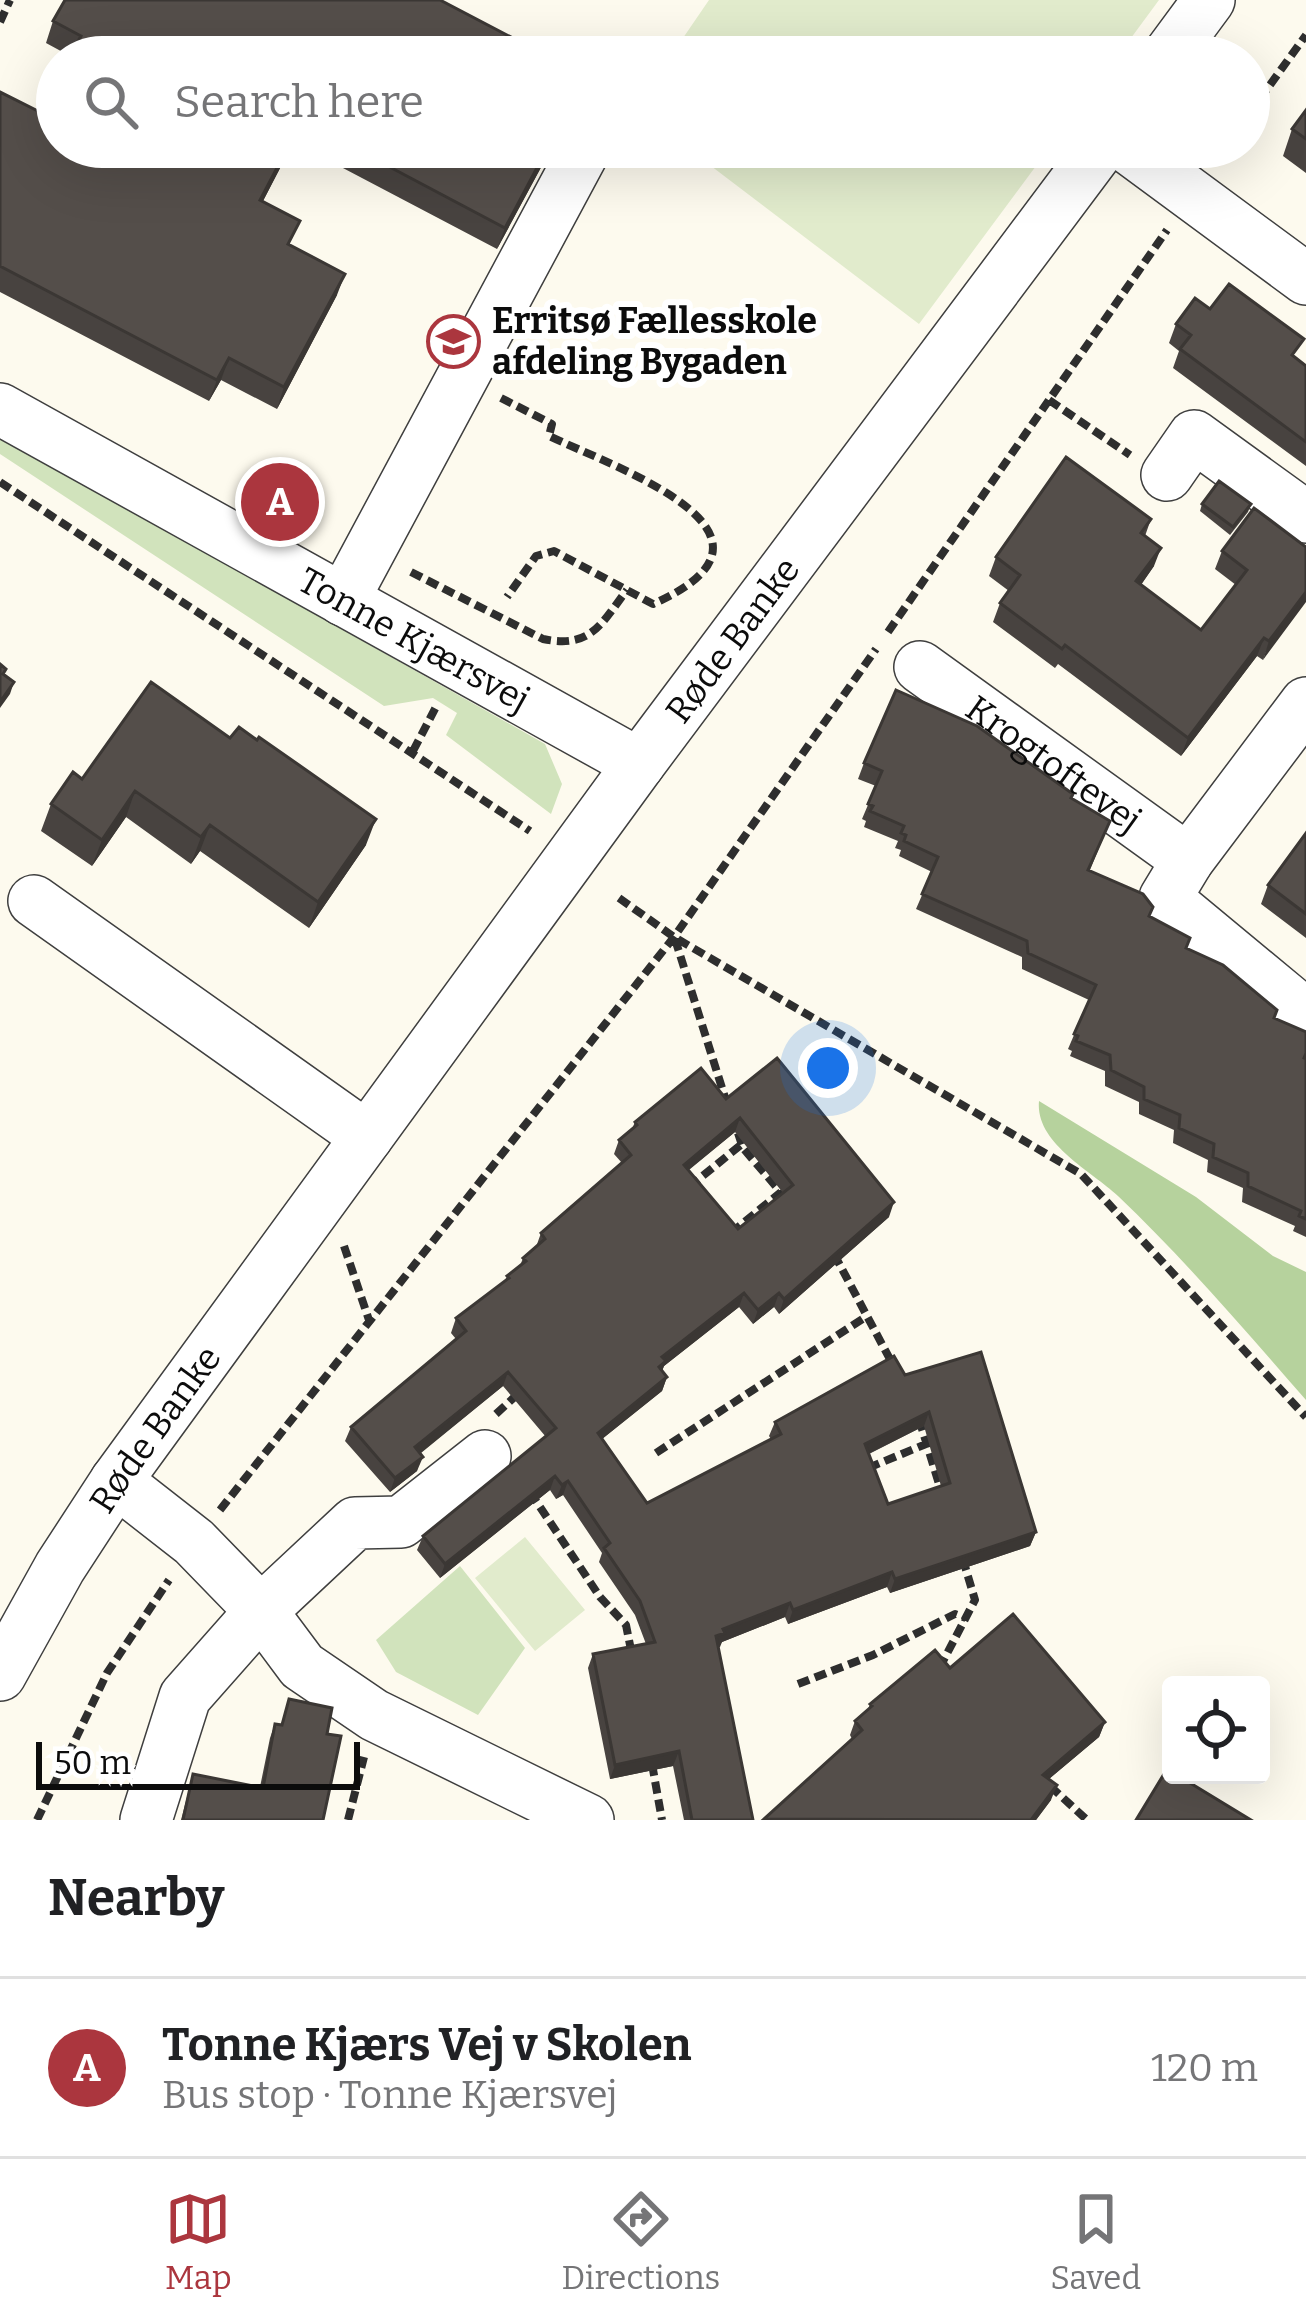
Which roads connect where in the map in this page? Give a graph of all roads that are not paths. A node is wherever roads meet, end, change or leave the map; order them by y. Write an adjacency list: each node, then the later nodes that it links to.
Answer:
1 (1209, 0): 2 (street)
2 (1182, 36)
3 (575, 168): 10 (street)
4 (1085, 168): 13 (street, Røde Banke)
5 (1155, 168): 6 (street)
6 (1306, 279)
7 (0, 409): 10 (street, Tonne Kjærsvej)
8 (1167, 475): 9 (street)
9 (1306, 517)
10 (353, 582): 13 (street, Tonne Kjærsvej)
11 (920, 667): 14 (street, Krogtoftevej)
12 (1297, 734): 14 (street)
13 (639, 764): 17 (street, Røde Banke)
14 (1188, 860): 16 (street)
15 (34, 901): 17 (street)
16 (1306, 1015)
17 (368, 1137): 19 (street, Røde Banke)
18 (496, 1454): 20 (street)
19 (116, 1481): 20 (street); 21 (street, Røde Banke)
20 (261, 1611): 22 (street); 23 (street)
21 (0, 1675)
22 (146, 1820)
23 (588, 1820)

